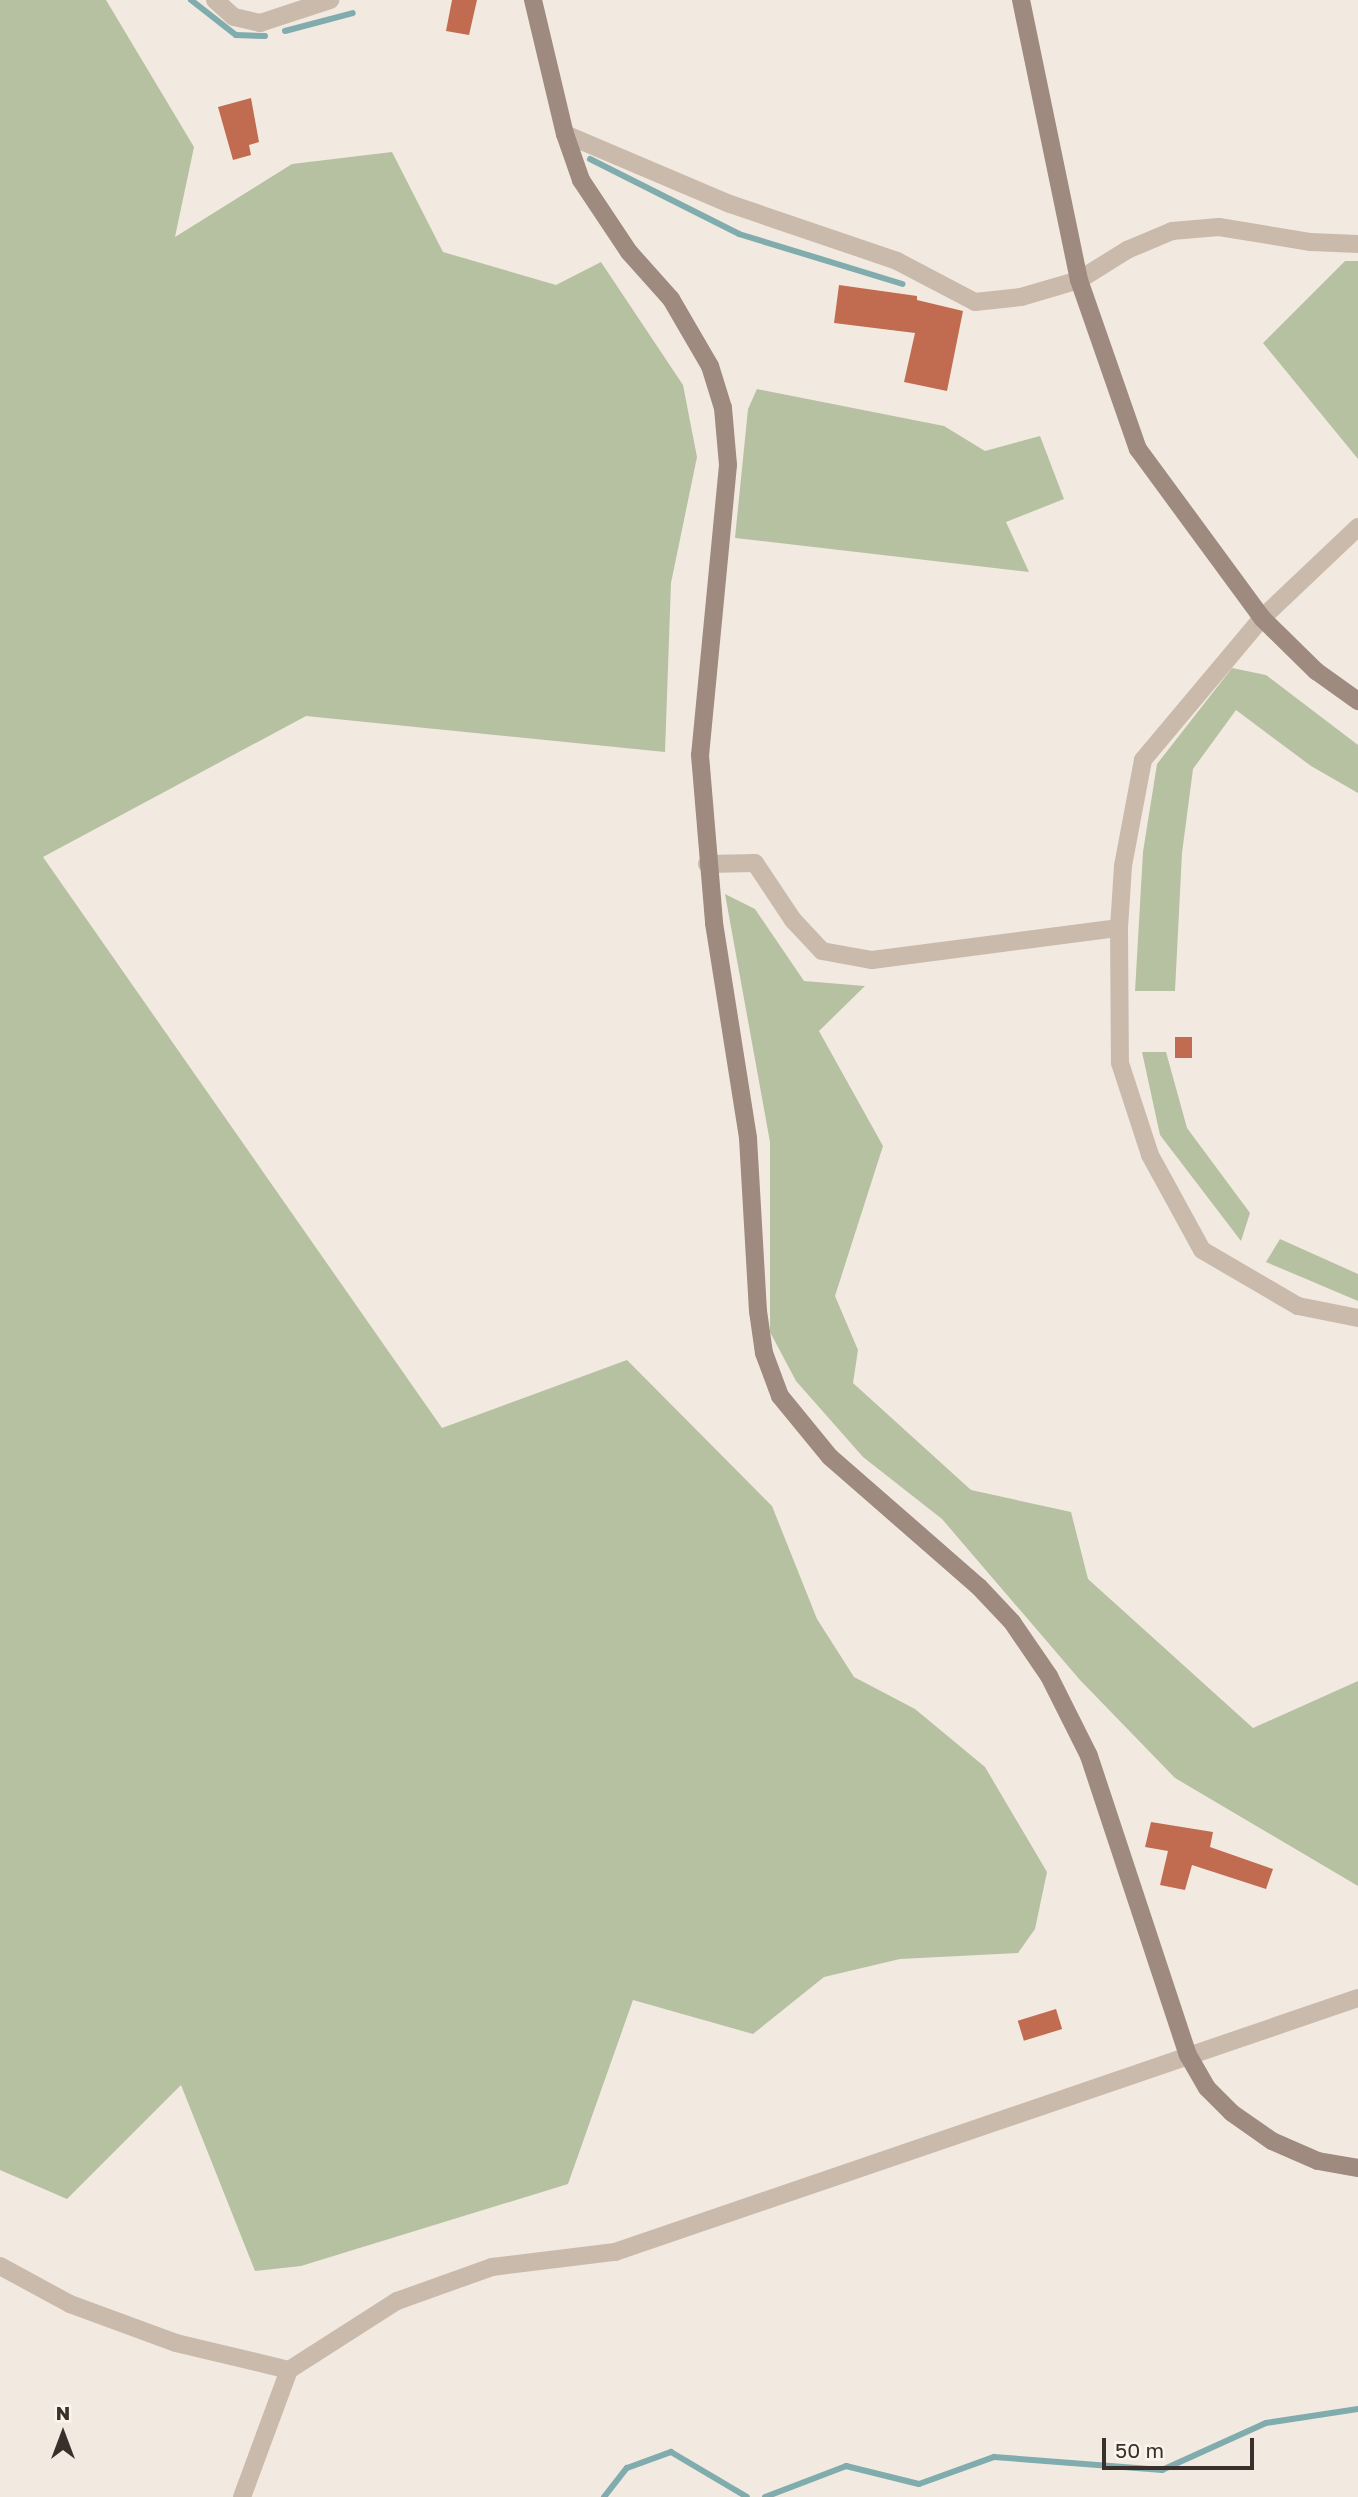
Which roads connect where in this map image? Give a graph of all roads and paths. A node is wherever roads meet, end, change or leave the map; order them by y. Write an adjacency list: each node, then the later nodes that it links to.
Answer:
1 (215, 0): 2 (street)
2 (330, 0)
3 (533, 0): 5 (street)
4 (1021, 0): 7 (street)
5 (565, 134): 7 (street); 11 (street)
6 (1358, 244): 7 (street)
7 (1079, 280): 9 (street)
8 (1358, 527): 9 (street)
9 (1262, 618): 10 (street); 12 (street)
10 (1358, 701)
11 (707, 864): 12 (street); 15 (street)
12 (1119, 928): 13 (street)
13 (1358, 1318)
14 (1358, 1998): 15 (street)
15 (1188, 2055): 16 (street); 18 (street)
16 (1358, 2168)
17 (0, 2266): 18 (street)
18 (289, 2370): 19 (street)
19 (242, 2497)

